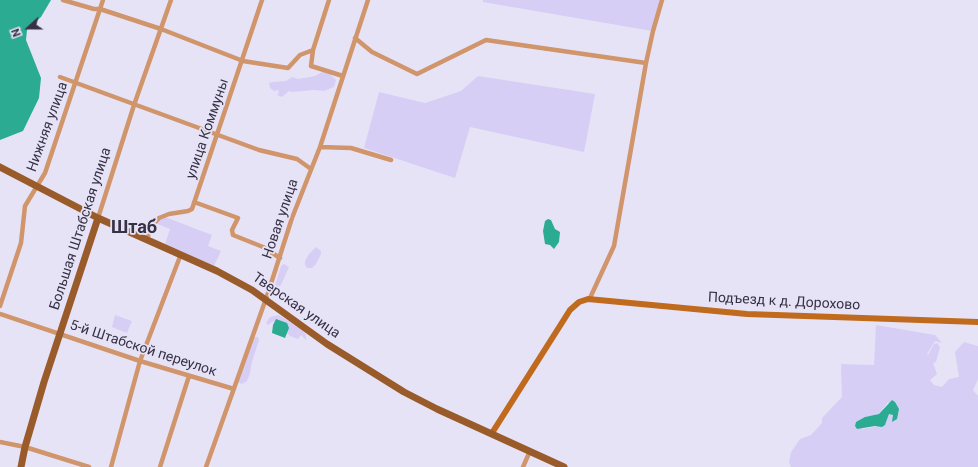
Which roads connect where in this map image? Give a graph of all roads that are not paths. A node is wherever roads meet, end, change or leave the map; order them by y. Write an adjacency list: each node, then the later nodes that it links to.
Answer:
1 (63, 0): 8 (street)
2 (103, 0): 8 (street, Нижняя улица)
3 (171, 0): 9 (street, Большая Штабская улица)
4 (262, 0): 12 (street, улица Коммуны)
5 (329, 0): 11 (street)
6 (368, 0): 10 (street, Новая улица)
7 (662, 0): 13 (street)
8 (100, 9): 9 (street); 16 (street, Нижняя улица)
9 (161, 29): 12 (street); 17 (street, Большая Штабская улица)
10 (355, 38): 13 (street); 14 (street, Новая улица)
11 (313, 50): 12 (street); 14 (street)
12 (243, 61): 18 (street, улица Коммуны)
13 (646, 63): 29 (street)
14 (343, 76): 19 (street, Новая улица)
15 (60, 77): 16 (street)
16 (76, 82): 17 (street); 23 (street, Нижняя улица)
17 (134, 105): 18 (street); 25 (street, Большая Штабская улица)
18 (217, 134): 22 (street); 24 (street, улица Коммуны)
19 (320, 147): 20 (street); 22 (street, Новая улица)
20 (391, 160)
21 (0, 167): 23 (main road, Тверская улица)
22 (311, 169): 28 (street, Новая улица)
23 (37, 186): 25 (main road, Тверская улица); 31 (street, Нижняя улица)
24 (194, 202): 26 (street, улица Коммуны); 28 (street)
25 (98, 218): 26 (main road, Тверская улица); 34 (main road, Большая Штабская улица)
26 (147, 239): 27 (main road, Тверская улица)
27 (181, 254): 30 (main road, Тверская улица); 35 (street)
28 (280, 258): 30 (street, Новая улица)
29 (590, 298): 33 (street, Подъезд к д. Дорохово); 38 (street)
30 (266, 299): 37 (street, Новая улица); 38 (main road, Тверская улица)
31 (0, 306)
32 (0, 314): 34 (street, 5-й Штабской переулок)
33 (978, 322)
34 (60, 334): 35 (street, 5-й Штабской переулок); 40 (main road, Большая Штабская улица)
35 (140, 361): 36 (street, 5-й Штабской переулок); 44 (street)
36 (189, 376): 37 (street, 5-й Штабской переулок); 45 (street)
37 (234, 389): 46 (street, Новая улица)
38 (492, 433): 41 (main road, Тверская улица)
39 (0, 442): 40 (street)
40 (25, 447): 42 (main road, Большая Штабская улица); 43 (street)
41 (530, 451): 47 (street); 48 (main road, Тверская улица)
42 (21, 467)
43 (88, 467)
44 (111, 467)
45 (160, 467)
46 (206, 467)
47 (523, 467)
48 (564, 467)

